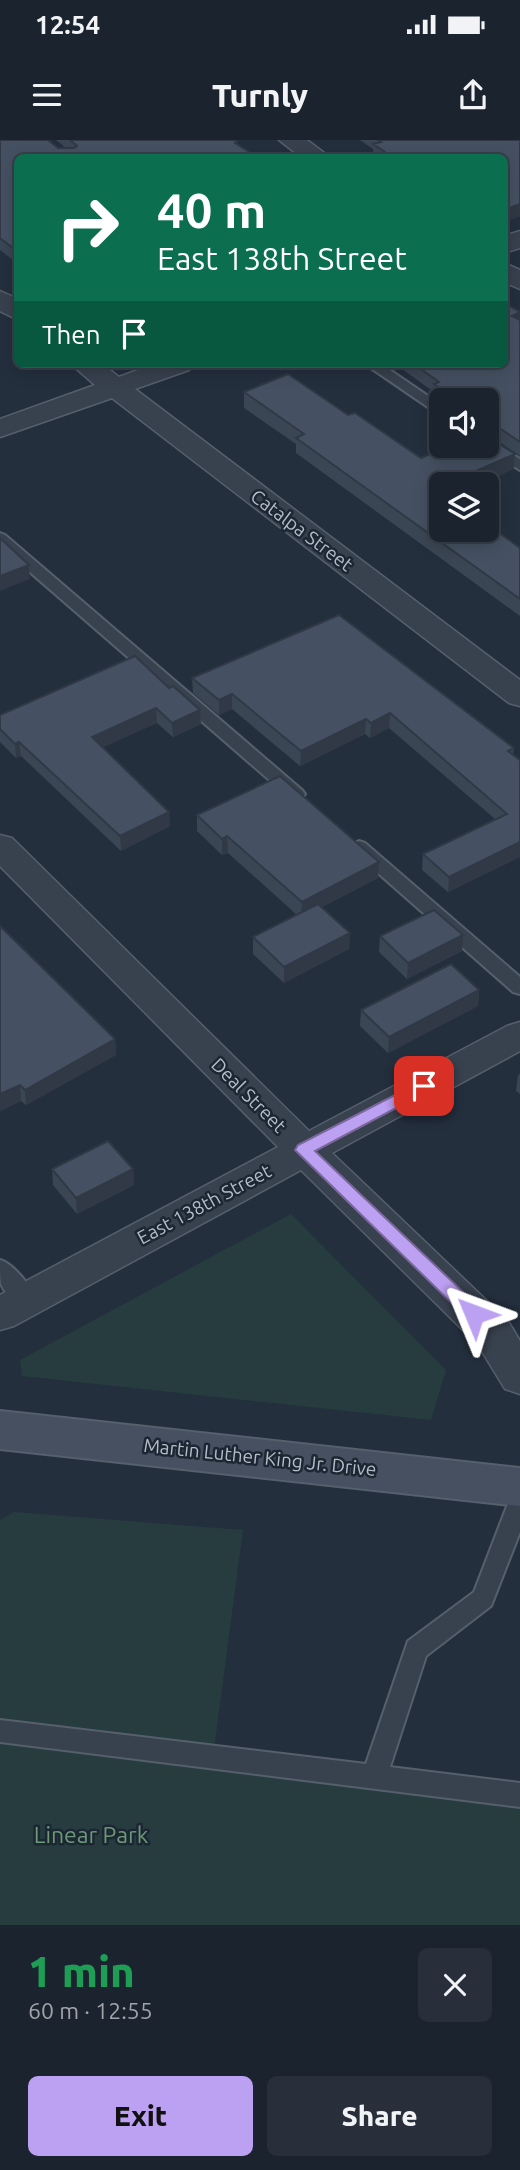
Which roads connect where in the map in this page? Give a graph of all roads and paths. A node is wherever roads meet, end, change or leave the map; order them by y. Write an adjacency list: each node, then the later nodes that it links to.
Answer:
1 (291, 140): 2 (street)
2 (313, 154)
3 (90, 368): 6 (street, Catalpa Street)
4 (168, 368): 6 (street)
5 (378, 368): 7 (lane)
6 (115, 387): 8 (street); 12 (street, Catalpa Street)
7 (429, 404)
8 (0, 429)
9 (499, 452): 10 (lane)
10 (520, 466)
11 (0, 538): 13 (lane)
12 (520, 696)
13 (312, 807)
14 (343, 834): 16 (lane)
15 (0, 846): 18 (street, Deal Street)
16 (520, 987)
17 (520, 1035): 18 (street, East 138th Street)
18 (304, 1150): 20 (street, East 138th Street); 21 (street, Deal Street)
19 (0, 1269): 20 (lane)
20 (13, 1307)
21 (519, 1371)
22 (0, 1430): 23 (main road, Martin Luther King Jr. Drive)
23 (520, 1487)
24 (520, 1501): 26 (lane)
25 (0, 1731): 26 (lane)
26 (374, 1777): 27 (lane)
27 (520, 1795)

